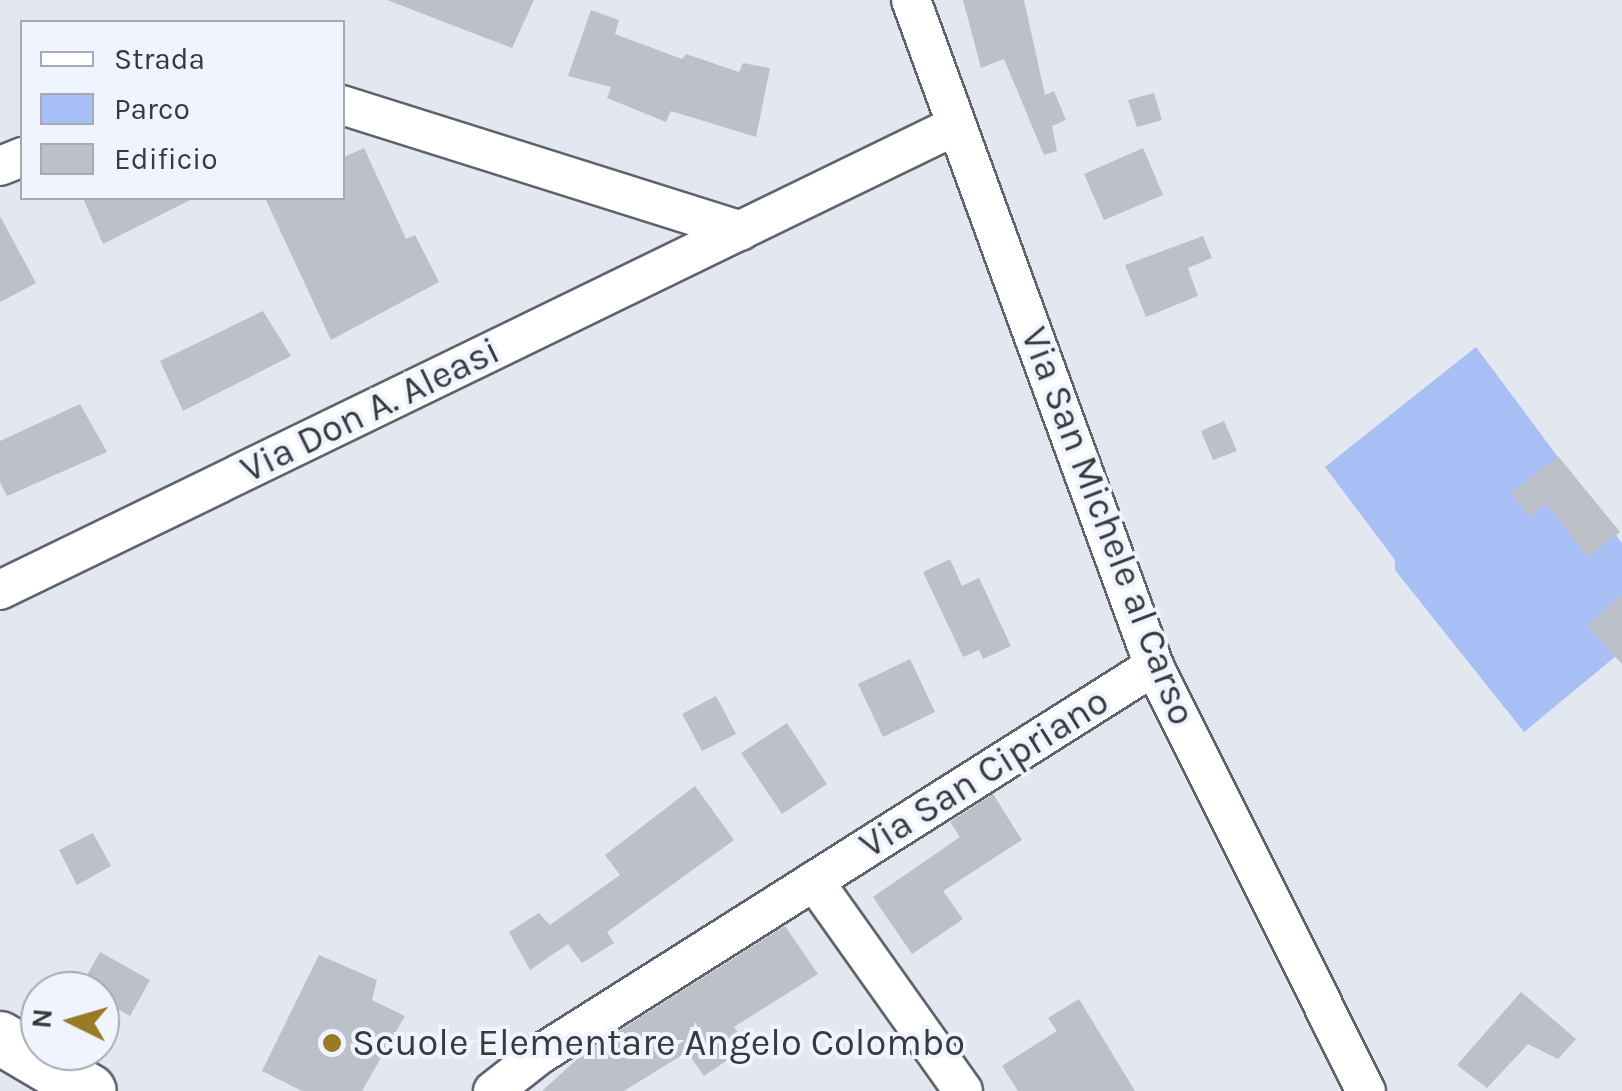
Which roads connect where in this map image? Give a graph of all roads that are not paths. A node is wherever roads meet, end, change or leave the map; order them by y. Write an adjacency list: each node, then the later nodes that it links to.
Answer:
1 (912, 0): 3 (street, Via San Michele al Carso)
2 (345, 106): 4 (street)
3 (956, 126): 4 (street, Via Don A. Aleasi); 6 (street, Via San Michele al Carso)
4 (741, 231): 5 (street, Via Don A. Aleasi)
5 (0, 590)
6 (1154, 666): 7 (street, Via San Cipriano); 12 (street, Via San Michele al Carso)
7 (814, 881): 10 (street, Via San Cipriano); 11 (street)
8 (0, 1038): 9 (main road)
9 (90, 1091)
10 (493, 1091)
11 (963, 1091)
12 (1366, 1091)

